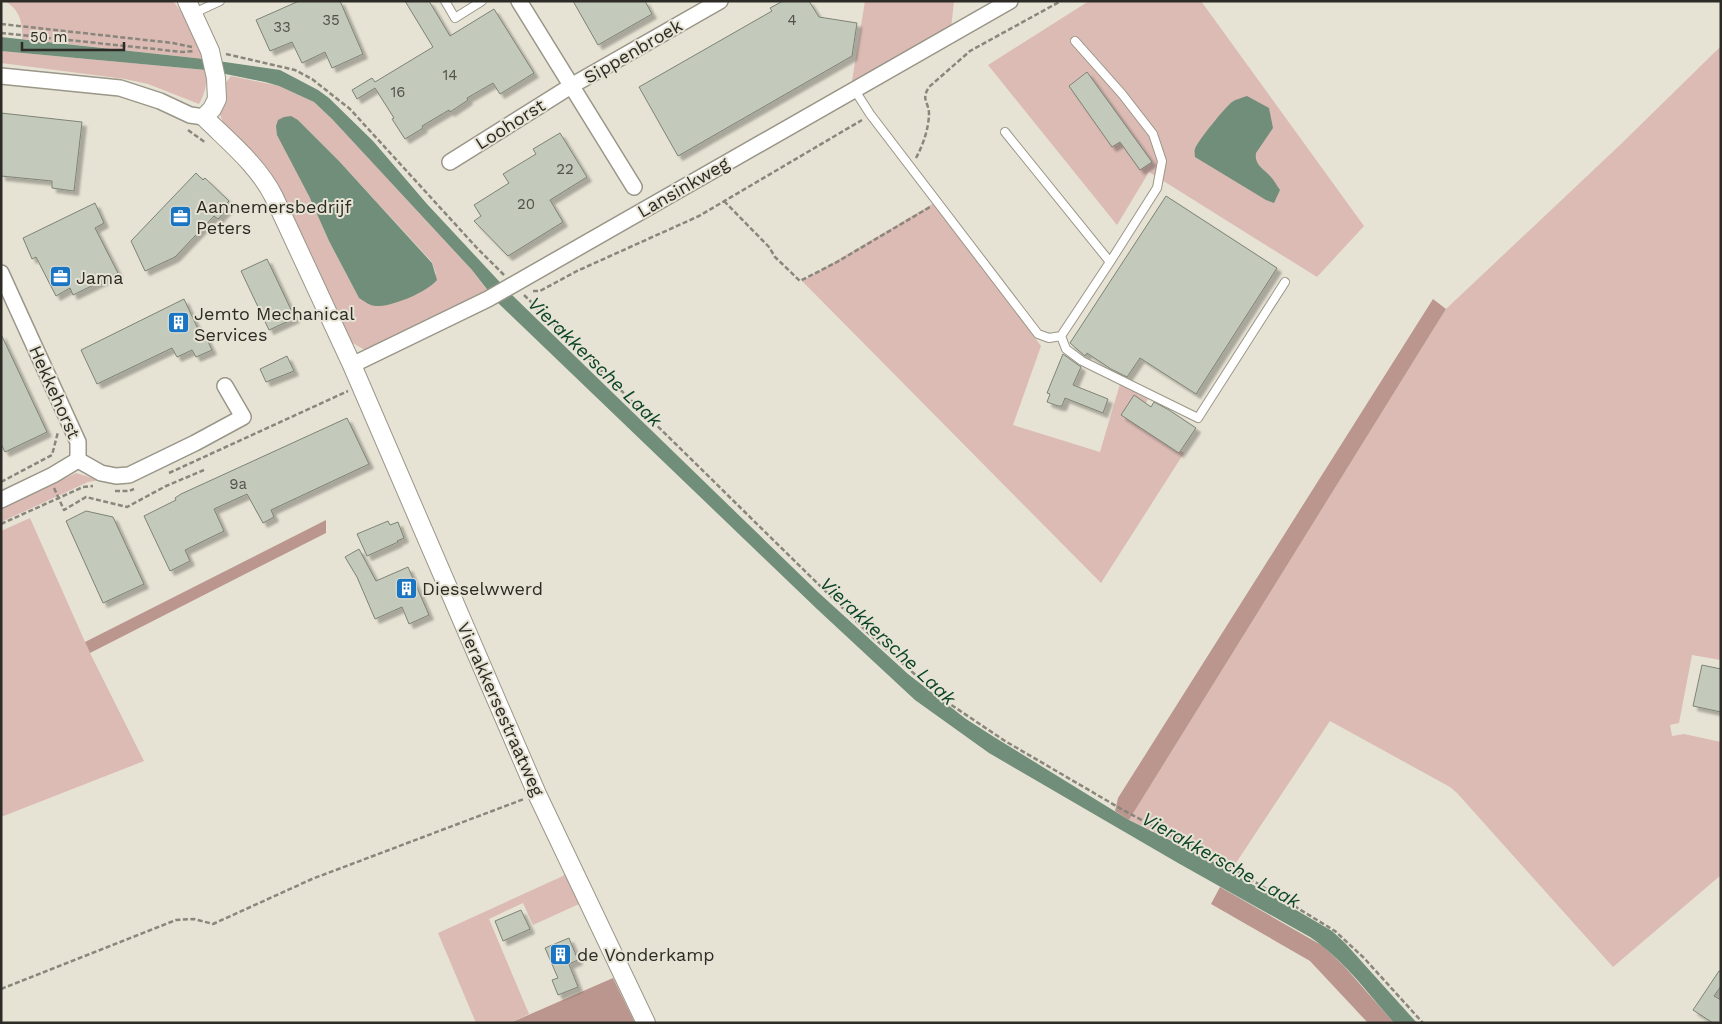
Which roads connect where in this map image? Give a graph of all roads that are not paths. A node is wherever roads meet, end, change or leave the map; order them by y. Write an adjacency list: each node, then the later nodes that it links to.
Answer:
1 (220, 1): 7 (lane)
2 (445, 1): 3 (lane)
3 (482, 1)
4 (519, 1): 10 (street)
5 (720, 1): 10 (street, Sippenbroek)
6 (1010, 1): 11 (street, Lansinkweg)
7 (189, 8): 12 (street)
8 (1075, 41): 16 (lane)
9 (1, 76): 12 (street)
10 (571, 86): 14 (street, Loohorst); 15 (street)
11 (854, 89): 19 (lane); 20 (street, Lansinkweg)
12 (204, 117): 20 (street, Vierakkersestraatweg)
13 (1005, 132): 16 (lane)
14 (450, 162)
15 (634, 187)
16 (1110, 262): 19 (lane)
17 (1, 273): 22 (street, Hekkehorst)
18 (1285, 282): 19 (lane)
19 (1061, 336)
20 (352, 365): 24 (street, Vierakkersestraatweg)
21 (225, 386): 22 (street)
22 (78, 460): 23 (street, Hekkehorst)
23 (1, 500)
24 (646, 1023)

